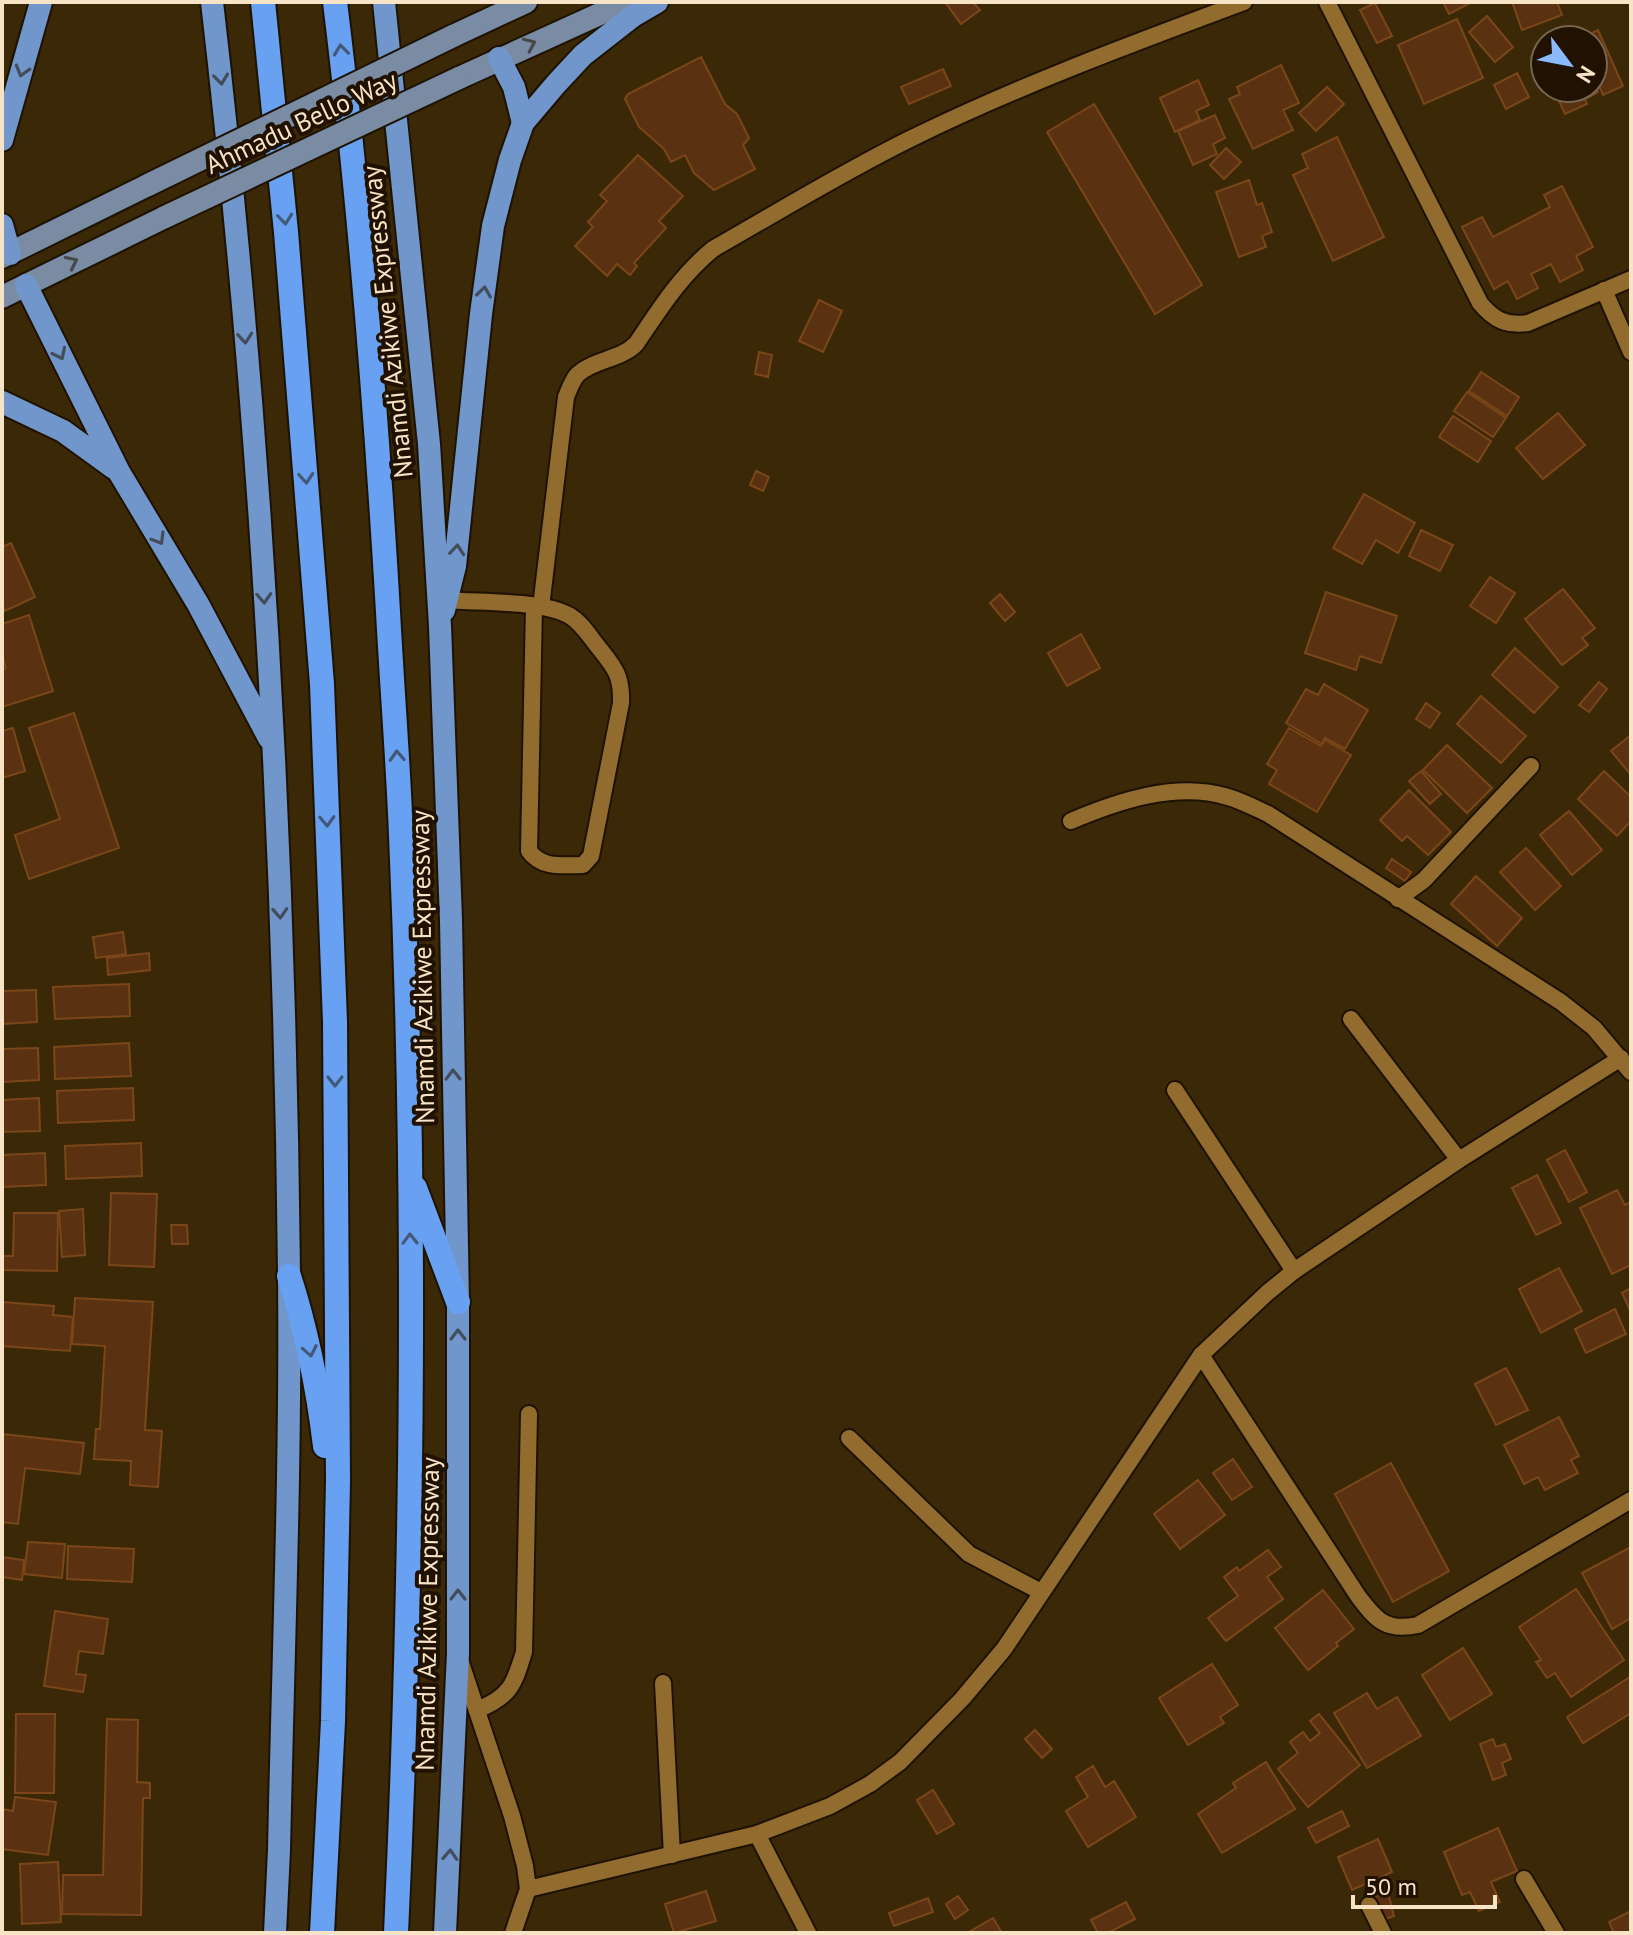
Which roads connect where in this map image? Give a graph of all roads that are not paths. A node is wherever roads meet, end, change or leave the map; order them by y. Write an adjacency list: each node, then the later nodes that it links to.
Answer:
1 (41, 2): 13 (highway, one-way to 13)
2 (212, 2): 26 (highway, one-way to 26)
3 (263, 2): 41 (highway, one-way to 41)
4 (335, 2): 34 (highway, Nnamdi Azikiwe Expressway, one-way to 4)
5 (384, 2): 25 (highway, Nnamdi Azikiwe Expressway)
6 (526, 2): 15 (main road, Ahmadu Bello Way, bridge)
7 (626, 2): 11 (main road, Ahmadu Bello Way, one-way to 7)
8 (657, 2): 12 (highway)
9 (1244, 2): 24 (street)
10 (1327, 2): 18 (street)
11 (499, 58): 12 (highway); 17 (main road, Ahmadu Bello Way, one-way to 11, bridge)
12 (523, 123): 23 (highway, one-way to 12)
13 (2, 140)
14 (2, 225): 15 (highway)
15 (6, 256)
16 (1631, 279): 18 (street)
17 (26, 285): 19 (main road, Ahmadu Bello Way); 22 (highway, one-way to 22)
18 (1604, 290): 20 (street)
19 (2, 297)
20 (1631, 352)
21 (2, 402): 22 (highway)
22 (119, 472): 26 (highway, one-way to 26)
23 (447, 600): 24 (street); 25 (highway)
24 (538, 607): 24 (street)
25 (440, 626): 37 (highway, Nnamdi Azikiwe Expressway, one-way to 25)
26 (273, 745): 36 (highway, one-way to 36)
27 (1531, 766): 29 (street)
28 (1071, 821): 29 (street)
29 (1398, 899): 31 (street)
30 (1351, 1019): 33 (street)
31 (1626, 1065): 33 (street)
32 (1175, 1090): 35 (street)
33 (1459, 1160): 35 (street)
34 (409, 1172): 37 (highway); 54 (highway, Nnamdi Azikiwe Expressway, one-way to 34)
35 (1294, 1271): 38 (street)
36 (289, 1276): 41 (highway, one-way to 41); 52 (highway)
37 (458, 1302): 44 (highway, Nnamdi Azikiwe Expressway, one-way to 37)
38 (1201, 1355): 42 (street); 43 (street)
39 (529, 1414): 46 (street)
40 (849, 1438): 43 (street)
41 (338, 1481): 53 (highway)
42 (1631, 1500)
43 (1041, 1592): 47 (street)
44 (458, 1653): 46 (street); 55 (highway, Nnamdi Azikiwe Expressway, one-way to 44)
45 (663, 1683): 48 (street)
46 (477, 1710): 50 (street)
47 (757, 1834): 48 (street); 57 (street)
48 (672, 1855): 50 (street)
49 (1524, 1879): 59 (street)
50 (528, 1889): 56 (street)
51 (1369, 1905): 58 (street)
52 (275, 1933)
53 (322, 1933)
54 (396, 1933)
55 (445, 1933)
56 (513, 1933)
57 (808, 1933)
58 (1383, 1933)
59 (1556, 1933)

